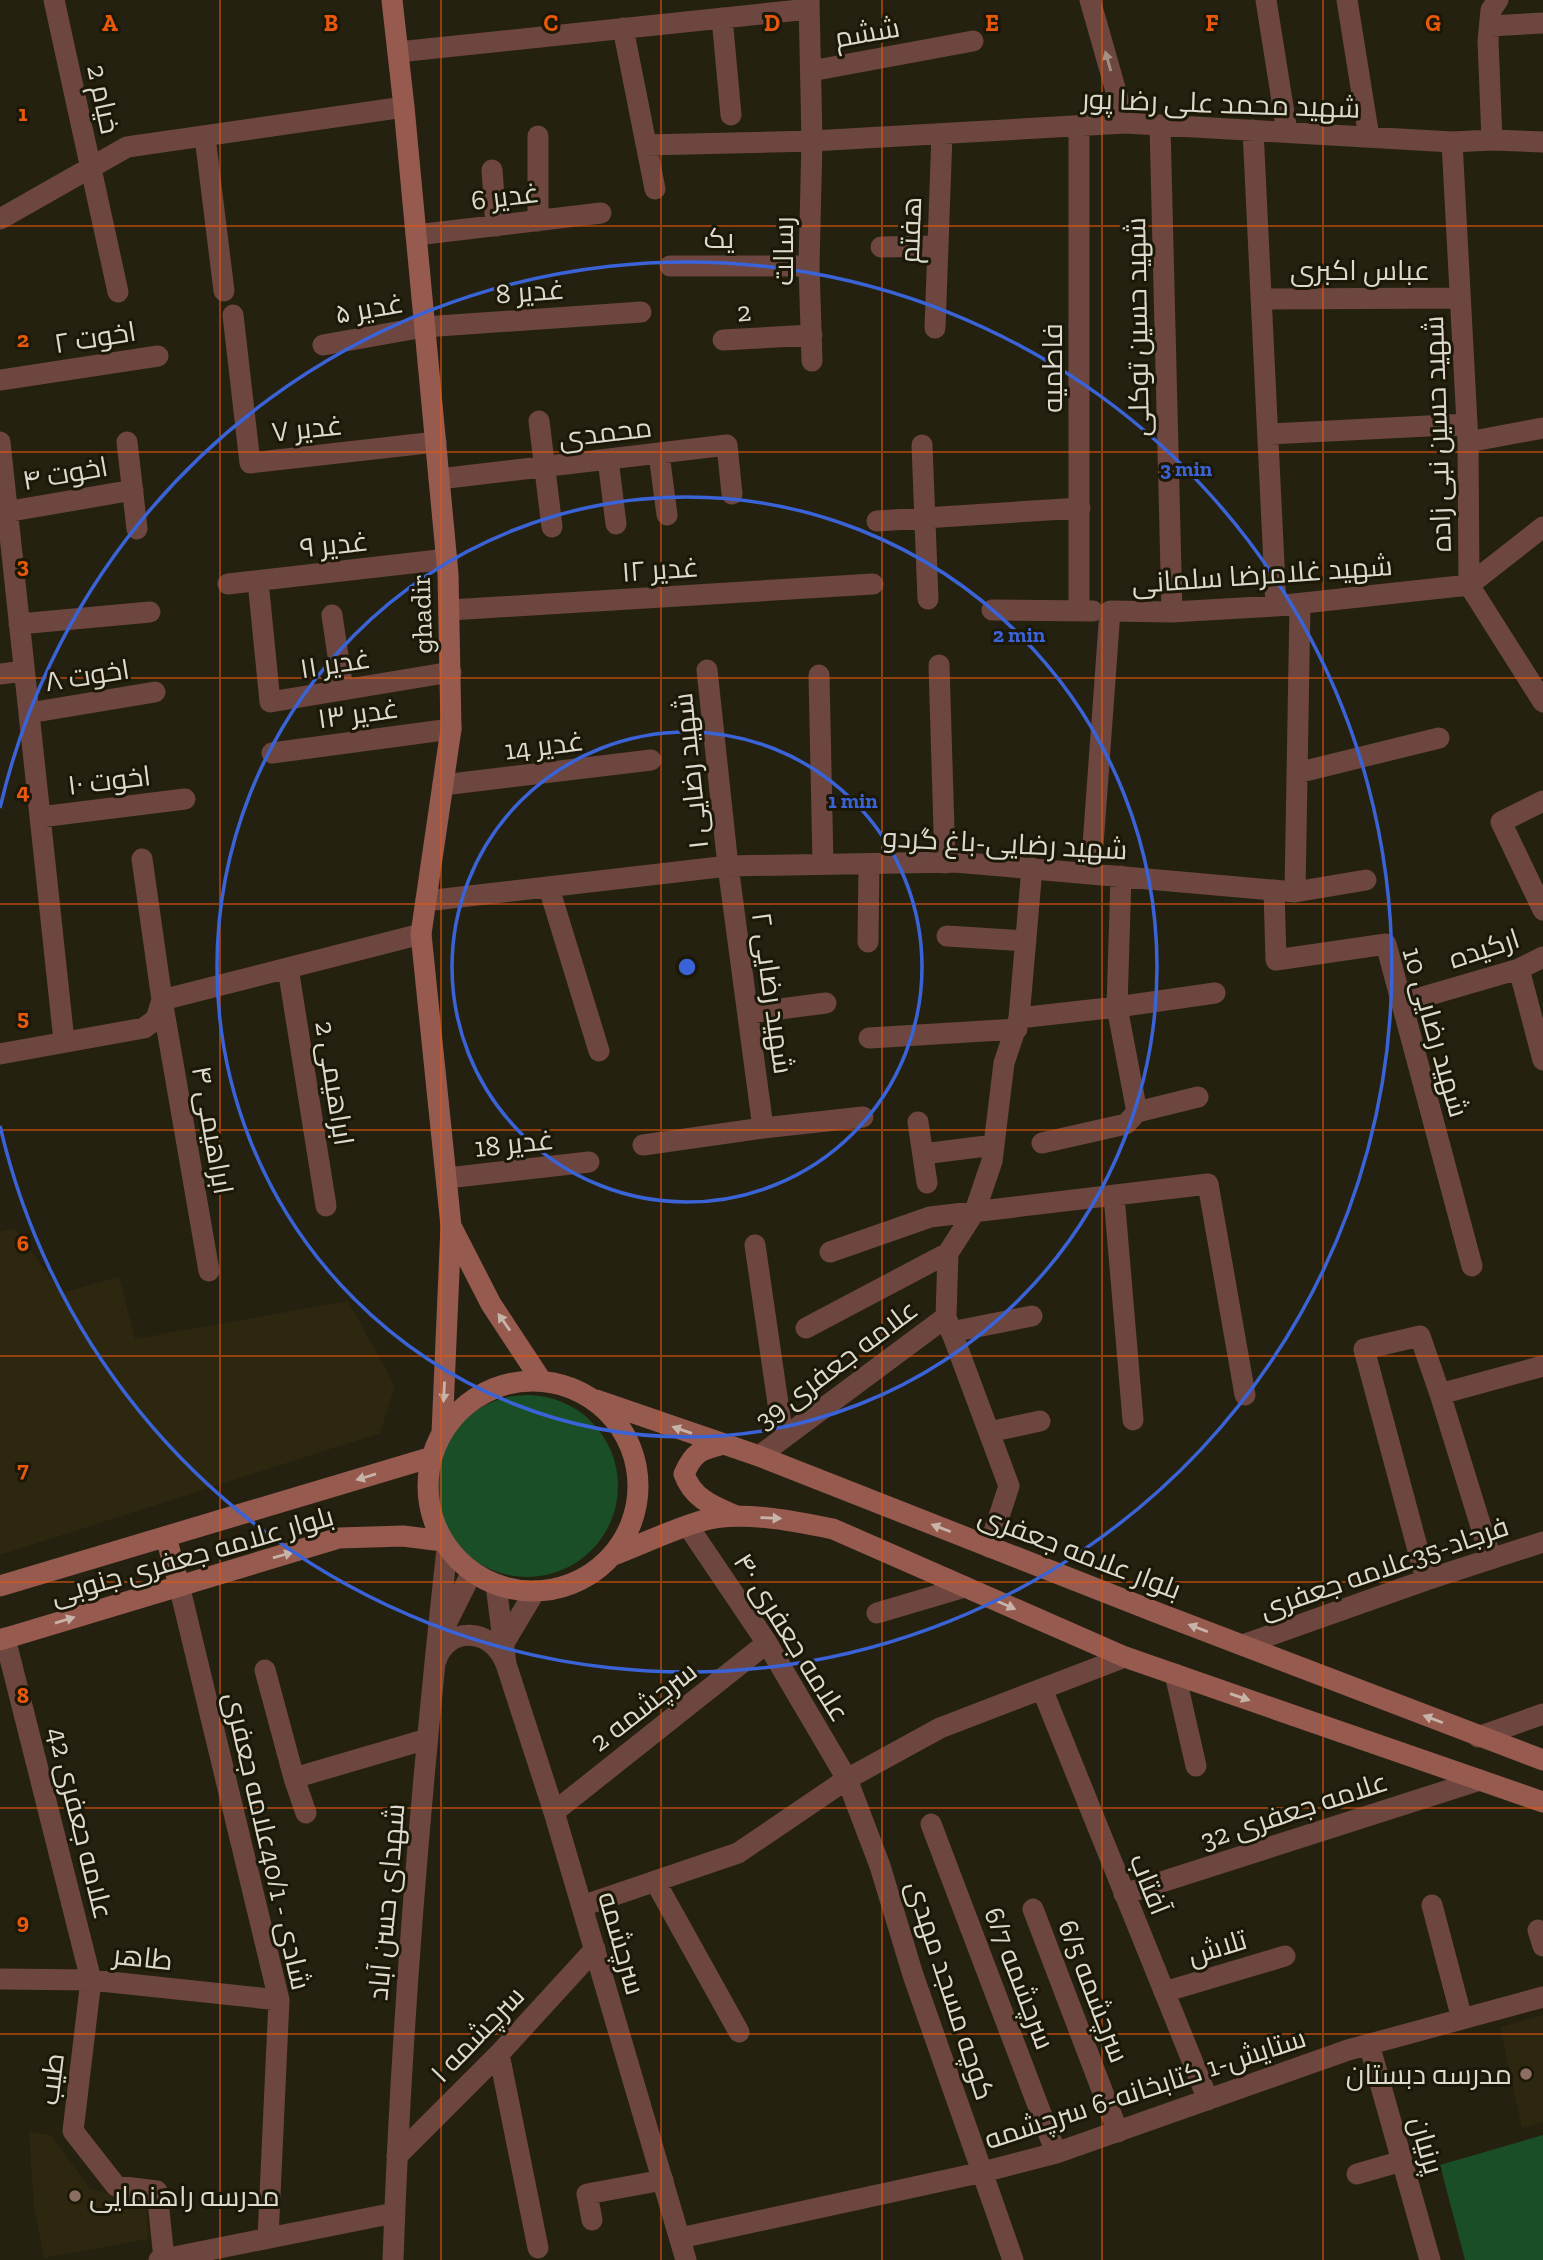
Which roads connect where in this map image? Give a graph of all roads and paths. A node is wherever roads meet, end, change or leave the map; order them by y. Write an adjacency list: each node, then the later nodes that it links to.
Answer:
1 (54, 0): 31 (street, 2 خیام)
2 (392, 0): 13 (main road, ghadir)
3 (1090, 0): 17 (street, one-way to 3)
4 (1266, 0): 21 (street)
5 (1347, 0): 25 (street)
6 (1499, 0): 10 (street)
7 (809, 4): 8 (street); 14 (street, رسالت)
8 (722, 18): 11 (street); 16 (street)
9 (1543, 23): 10 (street)
10 (1490, 26): 26 (street)
11 (623, 28): 13 (street); 30 (street)
12 (973, 41): 14 (street, ششم)
13 (398, 52): 15 (main road, ghadir)
14 (811, 71): 27 (street, رسالت)
15 (404, 107): 24 (street); 38 (main road, ghadir)
16 (732, 116)
17 (1125, 123): 18 (street, شهید محمد علی رضا پور); 19 (street, شهید محمد علی رضا پور)
18 (1079, 125): 22 (street, شهید محمد علی رضا پور); 71 (street, فاطمیه)
19 (1160, 125): 20 (street, شهید محمد علی رضا پور); 94 (street, شهید حسین توکلی)
20 (1253, 130): 21 (street, شهید محمد علی رضا پور); 46 (street)
21 (1287, 132): 25 (street, شهید محمد علی رضا پور)
22 (942, 134): 27 (street, شهید محمد علی رضا پور); 39 (street, هفتم)
23 (538, 136): 36 (street)
24 (205, 137): 31 (street); 43 (street)
25 (1369, 137): 28 (street, شهید محمد علی رضا پور)
26 (1492, 140): 28 (street, شهید محمد علی رضا پور); 29 (street, شهید محمد علی رضا پور)
27 (812, 141): 30 (street, شهید محمد علی رضا پور); 42 (street, رسالت)
28 (1451, 142): 45 (street, شهید حسین نبی زاده)
29 (1543, 142)
30 (646, 145): 33 (street)
31 (90, 170): 35 (street); 44 (street, 2 خیام)
32 (492, 170): 37 (street)
33 (655, 189)
34 (601, 213): 36 (street, غدیر 6)
35 (0, 219)
36 (538, 221): 37 (street, غدیر 6)
37 (496, 226): 38 (street, غدیر 6)
38 (416, 235): 49 (main road, ghadir)
39 (938, 246): 40 (street); 50 (street, هفتم)
40 (881, 247)
41 (670, 266): 42 (street, یک)
42 (809, 267): 51 (street, رسالت)
43 (224, 291)
44 (118, 292)
45 (1460, 298): 46 (street, عباس اکبری); 59 (street, شهید حسین نبی زاده)
46 (1261, 299): 60 (street)
47 (640, 312): 49 (street, غدیر 8)
48 (233, 315): 63 (street, غدیر ۷)
49 (424, 327): 53 (street, غدیر ۵); 63 (main road, ghadir)
50 (935, 328)
51 (812, 335): 52 (street, 2); 55 (street, رسالت)
52 (723, 340)
53 (323, 345)
54 (158, 356): 56 (street, اخوت ۲)
55 (812, 361)
56 (0, 380)
57 (538, 421): 67 (street)
58 (1543, 428): 59 (street)
59 (1468, 433): 60 (street); 85 (street, شهید حسین نبی زاده)
60 (1268, 434): 88 (street)
61 (0, 442): 72 (street)
62 (127, 442): 69 (street)
63 (436, 442): 68 (main road, ghadir)
64 (922, 445): 74 (street)
65 (659, 454): 66 (street, محمدی); 70 (street, محمدی); 73 (street)
66 (608, 459): 67 (street, محمدی); 76 (street)
67 (545, 467): 68 (street, محمدی); 77 (street)
68 (439, 479): 80 (main road, ghadir)
69 (133, 490): 72 (street, اخوت ۴); 79 (street)
70 (732, 494)
71 (1080, 508): 74 (street); 91 (street, فاطمیه)
72 (4, 512): 81 (street)
73 (667, 514)
74 (926, 518): 75 (street); 86 (street)
75 (877, 521)
76 (616, 524)
77 (552, 527)
78 (1543, 527): 85 (street)
79 (137, 529)
80 (447, 559): 82 (street, غدیر ۹); 89 (main road, ghadir)
81 (7, 576): 96 (street)
82 (258, 581): 83 (street, غدیر ۹); 104 (street, غدیر ۱۱)
83 (228, 584)
84 (873, 584): 89 (street, غدیر ۱۲)
85 (1469, 585): 87 (street, شهید غلامرضا سلمانی); 103 (street, شهید حسین نبی زاده)
86 (928, 599)
87 (1300, 604): 88 (street, شهید غلامرضا سلمانی); 111 (street)
88 (1276, 606): 94 (street, شهید غلامرضا سلمانی)
89 (450, 610): 100 (main road, ghadir)
90 (992, 610): 91 (street)
91 (1079, 611): 92 (street)
92 (1110, 611): 94 (street, شهید غلامرضا سلمانی); 122 (street, شهید غلامرضا سلمانی)
93 (150, 612): 96 (street)
94 (1172, 612)
95 (332, 615): 104 (street)
96 (19, 624): 99 (street)
97 (939, 664): 117 (street)
98 (707, 670): 120 (street, شهید رضایی ۱)
99 (24, 671): 101 (street); 106 (street)
100 (451, 672): 104 (street, غدیر ۱۱); 107 (main road, ghadir)
101 (0, 674)
102 (820, 675): 118 (street)
103 (1540, 689)
104 (343, 690)
105 (155, 692): 106 (street, اخوت ۸)
106 (29, 713): 115 (street)
107 (451, 729): 109 (street, غدیر ۱۳); 112 (main road, ghadir)
108 (1438, 738): 111 (street)
109 (272, 753)
110 (652, 760): 112 (street, غدیر 14)
111 (1297, 773): 127 (street)
112 (443, 785): 128 (main road, ghadir)
113 (185, 799): 115 (street, اخوت ۱۰)
114 (1543, 801): 129 (street, ارکیده)
115 (40, 817): 145 (street)
116 (142, 859): 138 (street, ابراهیمی ۴)
117 (946, 863): 119 (street, شهید رضایی-باغ گردو); 121 (street, شهید رضایی-باغ گردو)
118 (823, 864): 119 (street, شهید رضایی-باغ گردو); 120 (street, شهید رضایی-باغ گردو)
119 (869, 864): 133 (street)
120 (727, 866): 125 (street, شهید رضایی-باغ گردو); 142 (street, شهید رضایی ۲)
121 (1032, 869): 122 (street, شهید رضایی-باغ گردو); 132 (street)
122 (1091, 873): 123 (street, شهید رضایی-باغ گردو)
123 (1121, 876): 126 (street, شهید رضایی-باغ گردو); 141 (street)
124 (1366, 880): 127 (street, شهید رضایی-باغ گردو)
125 (550, 888): 128 (street, شهید رضایی-باغ گردو); 146 (street)
126 (1274, 890): 127 (street, شهید رضایی-باغ گردو); 140 (street, شهید رضایی 10)
127 (1295, 892)
128 (426, 901): 130 (main road, ghadir)
129 (1543, 909)
130 (421, 934): 135 (street); 159 (main road, ghadir)
131 (947, 936): 132 (street)
132 (1026, 940): 143 (street)
133 (869, 942)
134 (1543, 957): 136 (street, ارکیده)
135 (288, 968): 138 (street); 162 (street, ابراهیمی 2)
136 (1518, 969): 140 (street, ارکیده); 148 (street)
137 (1215, 993): 141 (street)
138 (162, 1000): 145 (street); 169 (street, ابراهیمی ۴)
139 (826, 1003): 142 (street)
140 (1402, 1003): 168 (street, شهید رضایی 10)
141 (1117, 1007): 143 (street); 150 (street)
142 (749, 1013): 153 (street, شهید رضایی ۲)
143 (1018, 1024): 144 (street); 156 (street)
144 (869, 1038)
145 (64, 1041): 147 (street)
146 (600, 1051)
147 (0, 1054)
148 (1543, 1060)
149 (1198, 1097): 150 (street)
150 (1137, 1112): 154 (street)
151 (863, 1116): 153 (street)
152 (918, 1122): 157 (street)
153 (763, 1128): 155 (street)
154 (1042, 1143)
155 (643, 1145)
156 (994, 1145): 157 (street); 163 (street)
157 (923, 1153): 160 (street)
158 (589, 1162): 159 (street, غدیر 18)
159 (446, 1178): 164 (main road, ghadir)
160 (927, 1183)
161 (1114, 1196): 163 (street); 176 (street); 178 (street)
162 (326, 1206)
163 (975, 1211): 166 (street); 167 (street)
164 (451, 1226): 174 (main road, one-way to 164); 181 (main road, one-way to 181)
165 (755, 1245): 182 (street)
166 (830, 1252)
167 (948, 1253): 171 (street); 172 (street)
168 (1472, 1266)
169 (209, 1271)
170 (1032, 1316): 171 (street)
171 (949, 1324): 180 (street); 182 (street, علامه جعفری 39)
172 (806, 1328)
173 (1543, 1366): 175 (street)
174 (541, 1380): 177 (main road); 181 (main road)
175 (1440, 1394): 193 (street); 195 (street)
176 (1245, 1395)
177 (596, 1400): 183 (main road, بلوار علامه جعفری, one-way to 177); 192 (main road)
178 (1133, 1420)
179 (1040, 1421): 180 (street)
180 (989, 1432): 191 (street)
181 (442, 1433): 185 (main road)
182 (783, 1438): 184 (street, علامه جعفری 39)
183 (724, 1444): 184 (main road, بلوار علامه جعفری); 186 (main road)
184 (760, 1456): 191 (main road, بلوار علامه جعفری, one-way to 184)
185 (432, 1457): 188 (main road, بلوار علامه جعفری جنوبی, one-way to 188); 190 (main road)
186 (739, 1517): 187 (main road); 199 (main road, one-way to 199)
187 (688, 1526): 192 (main road); 204 (street, علامه جعفری ۴۰)
188 (166, 1537): 197 (main road); 198 (main road, بلوار علامه جعفری جنوبی)
189 (1543, 1542): 193 (street, فرجاد-35علامه جعفری)
190 (445, 1545): 194 (main road); 197 (main road, بلوار علامه جعفری جنوبی, one-way to 190); 203 (street, شهدای حسن آباد)
191 (989, 1547): 205 (main road, بلوار علامه جعفری, one-way to 191)
192 (611, 1556): 200 (main road)
193 (1492, 1559): 195 (street, فرجاد-35علامه جعفری)
194 (472, 1572): 196 (main road); 203 (street)
195 (1426, 1580): 205 (street, فرجاد-35علامه جعفری)
196 (496, 1584): 200 (main road); 206 (street)
197 (179, 1585): 202 (main road, بلوار علامه جعفری جنوبی, one-way to 197); 235 (street, شادی - 40/1علامه جعفری)
198 (0, 1586)
199 (965, 1587): 201 (street); 207 (main road, one-way to 207)
200 (535, 1591): 206 (street)
201 (877, 1614)
202 (3, 1639): 232 (street, علامه جعفری 42)
203 (437, 1641): 208 (street, شهدای حسن آباد)
204 (767, 1643): 218 (street, علامه جعفری ۴۰); 221 (street, سرچشمه 2)
205 (1243, 1645): 213 (main road, بلوار علامه جعفری, one-way to 205)
206 (505, 1653): 208 (street); 221 (street, سرچشمه)
207 (1125, 1657): 210 (main road); 211 (street)
208 (434, 1669): 214 (street, شهدای حسن آباد)
209 (265, 1671): 217 (street)
210 (1175, 1674): 216 (street); 219 (main road, one-way to 219)
211 (1042, 1689): 218 (street); 225 (street, آفتاب)
212 (1543, 1714): 213 (street)
213 (1478, 1737): 215 (main road, بلوار علامه جعفری)
214 (427, 1739): 217 (street); 243 (street, شهدای حسن آباد)
215 (1543, 1760)
216 (1196, 1766)
217 (294, 1778): 222 (street)
218 (847, 1779): 224 (street); 245 (street, کوچه مسجد مهدی)
219 (1480, 1780): 220 (main road); 225 (street, علامه جعفری 32)
220 (1543, 1802)
221 (554, 1811): 227 (street, سرچشمه)
222 (306, 1813)
223 (931, 1824): 242 (street, سرچشمه 6/7)
224 (655, 1881): 227 (street); 237 (street)
225 (1124, 1894): 233 (street, آفتاب)
226 (1432, 1905): 236 (street)
227 (582, 1906): 229 (street, سرچشمه)
228 (1033, 1909): 241 (street, سرچشمه 6/5)
229 (595, 1949): 239 (street, سرچشمه ۱); 247 (street, سرچشمه)
230 (1285, 1956): 233 (street, تلاش)
231 (0, 1979): 232 (street, طاهر)
232 (92, 1980): 235 (street, طاهر); 253 (street, طیب)
233 (1164, 1992): 240 (street, آفتاب)
234 (1543, 1997): 236 (street, ستایش-1 کتابخانه-6 سرچشمه)
235 (279, 2000): 250 (street, شادی - 40/1علامه جعفری)
236 (1462, 2019): 238 (street, ستایش-1 کتابخانه-6 سرچشمه)
237 (738, 2032)
238 (1369, 2045): 240 (street, ستایش-1 کتابخانه-6 سرچشمه); 244 (street, پرنیان)
239 (499, 2054): 243 (street, سرچشمه ۱); 252 (street)
240 (1208, 2100): 241 (street, ستایش-1 کتابخانه-6 سرچشمه)
241 (1118, 2132): 242 (street, ستایش-1 کتابخانه-6 سرچشمه)
242 (1056, 2153): 245 (street, ستایش-1 کتابخانه-6 سرچشمه)
243 (397, 2155): 248 (street, شهدای حسن آباد)
244 (1402, 2161): 246 (street); 257 (street, پرنیان)
245 (983, 2172): 251 (street, ستایش-1 کتابخانه-6 سرچشمه); 256 (street, کوچه مسجد مهدی)
246 (1357, 2174)
247 (663, 2180): 249 (street); 251 (street, سرچشمه)
248 (394, 2213): 250 (street); 254 (street, شهدای حسن آباد)
249 (592, 2220)
250 (268, 2238): 253 (street)
251 (680, 2238): 255 (street, سرچشمه)
252 (538, 2248)
253 (162, 2259)
254 (393, 2260)
255 (686, 2260)
256 (1013, 2260)
257 (1430, 2260)

